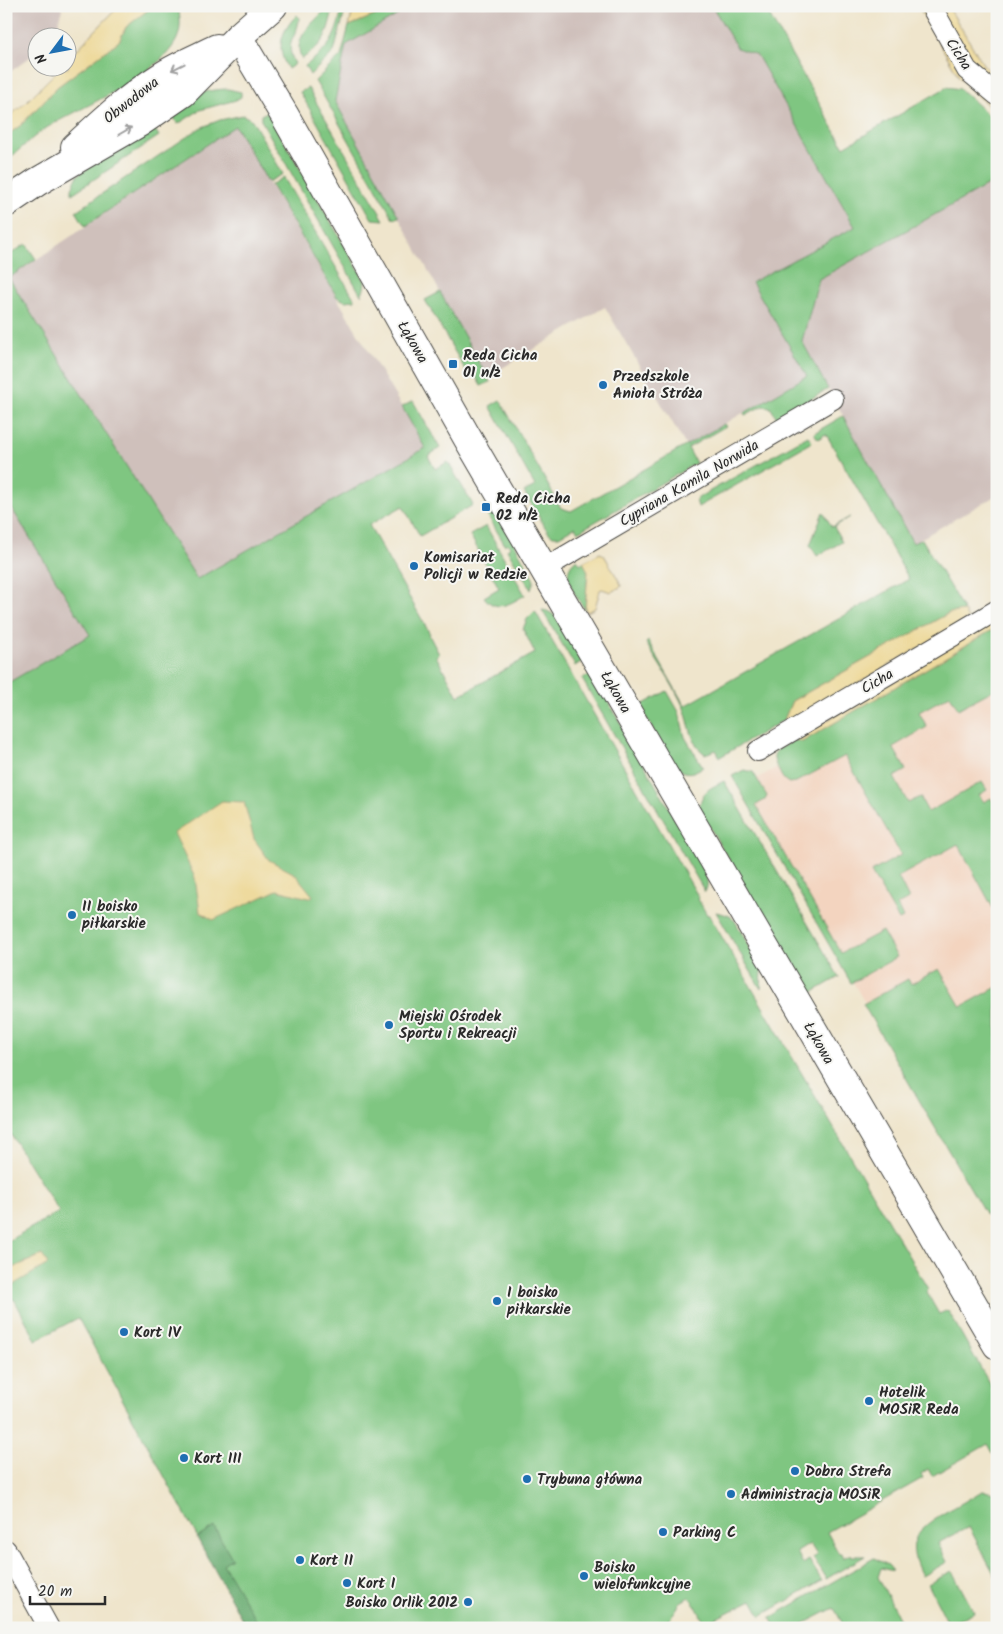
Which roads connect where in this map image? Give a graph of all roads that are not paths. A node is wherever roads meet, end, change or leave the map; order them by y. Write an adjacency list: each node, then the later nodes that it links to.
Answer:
1 (273, 6): 3 (street, Obwodowa)
2 (930, 6): 4 (street, Cicha)
3 (238, 38): 5 (street, Obwodowa); 7 (street, Łąkowa)
4 (997, 95)
5 (6, 203)
6 (834, 399): 7 (street, Cypriana Kamila Norwida)
7 (545, 568): 10 (street, Łąkowa)
8 (997, 610): 9 (street, Cicha)
9 (758, 751)
10 (997, 1345)
11 (6, 1550): 12 (street)
12 (49, 1628)

